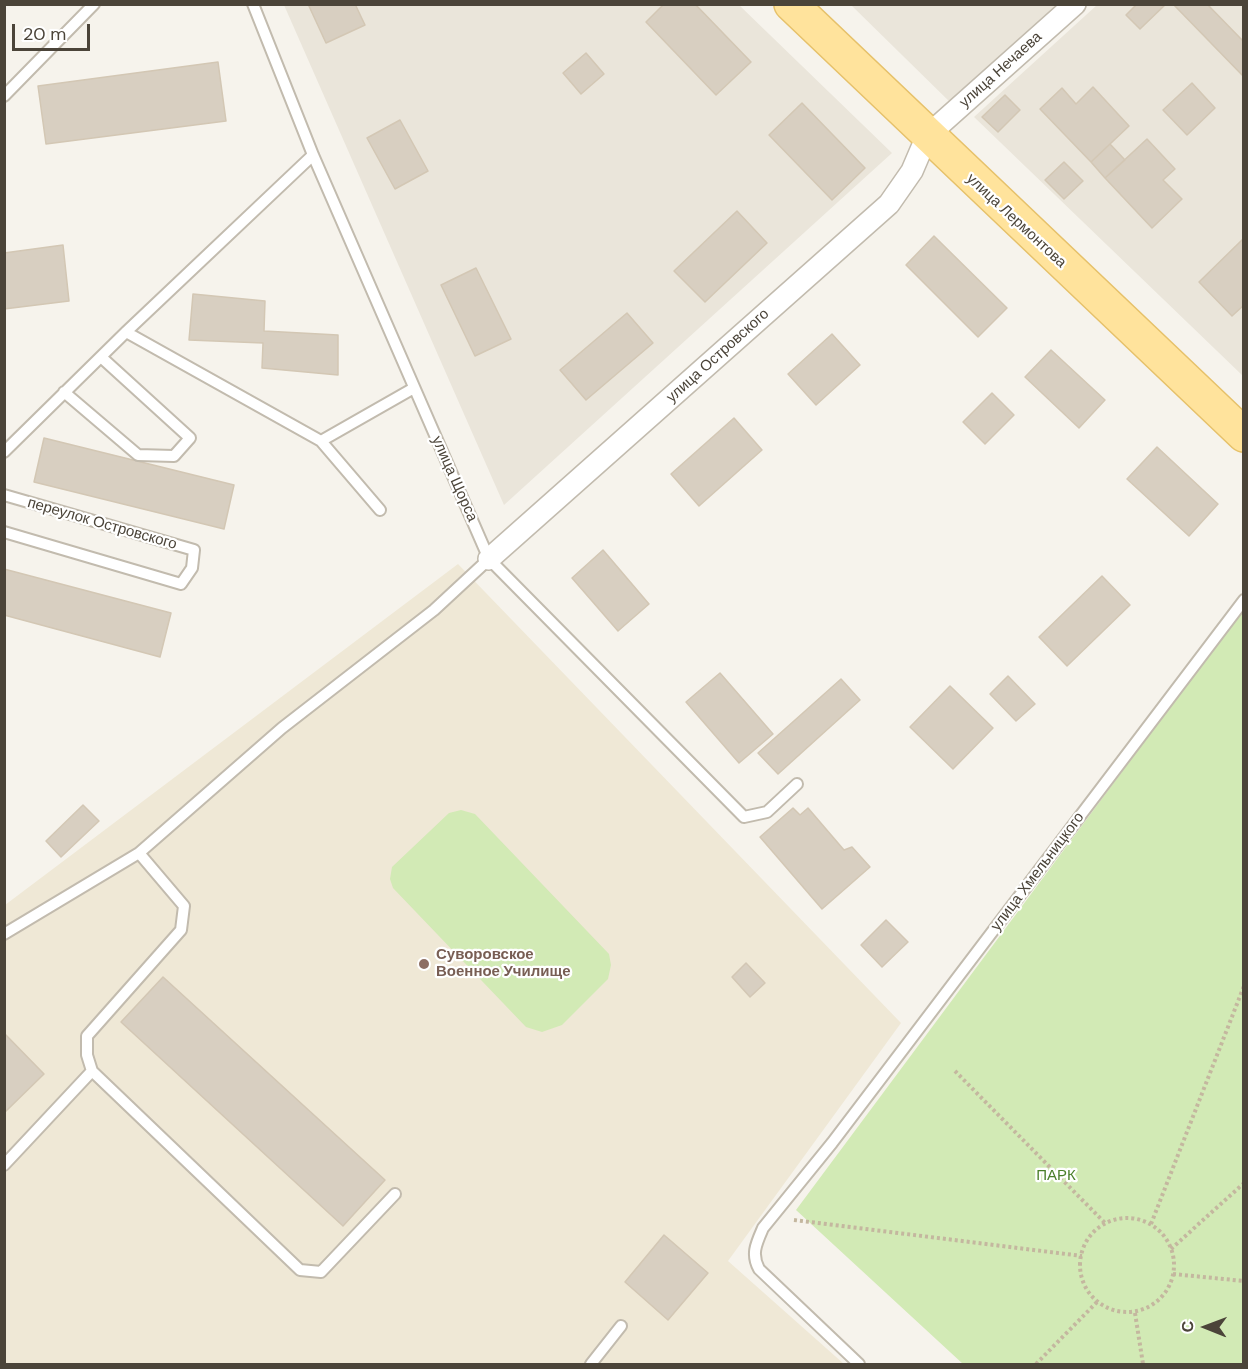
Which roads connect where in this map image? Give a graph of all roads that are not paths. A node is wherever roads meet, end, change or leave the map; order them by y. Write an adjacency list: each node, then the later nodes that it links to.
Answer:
1 (94, 4): 5 (lane)
2 (253, 4): 7 (lane, улица Щорса)
3 (791, 4): 6 (main road, улица Лермонтова)
4 (1075, 4): 6 (street, улица Нечаева)
5 (4, 96)
6 (927, 136): 12 (main road, улица Лермонтова); 18 (street, улица Островского)
7 (313, 155): 8 (lane); 10 (lane, улица Щорса)
8 (126, 332): 9 (lane); 13 (lane)
9 (101, 357): 11 (lane); 11 (lane)
10 (414, 388): 13 (lane); 18 (lane, улица Щорса)
11 (64, 392): 14 (lane)
12 (1244, 435)
13 (321, 441): 16 (lane)
14 (4, 452)
15 (4, 495): 17 (lane, переулок Островского)
16 (380, 510)
17 (4, 532)
18 (489, 560): 20 (lane, улица Щорса); 21 (lane)
19 (1244, 600): 28 (lane, улица Хмельницкого)
20 (798, 784)
21 (139, 853): 22 (lane); 23 (lane)
22 (4, 934)
23 (92, 1071): 24 (lane); 25 (lane)
24 (4, 1165)
25 (395, 1194)
26 (621, 1326): 27 (lane)
27 (591, 1365)
28 (860, 1365)

